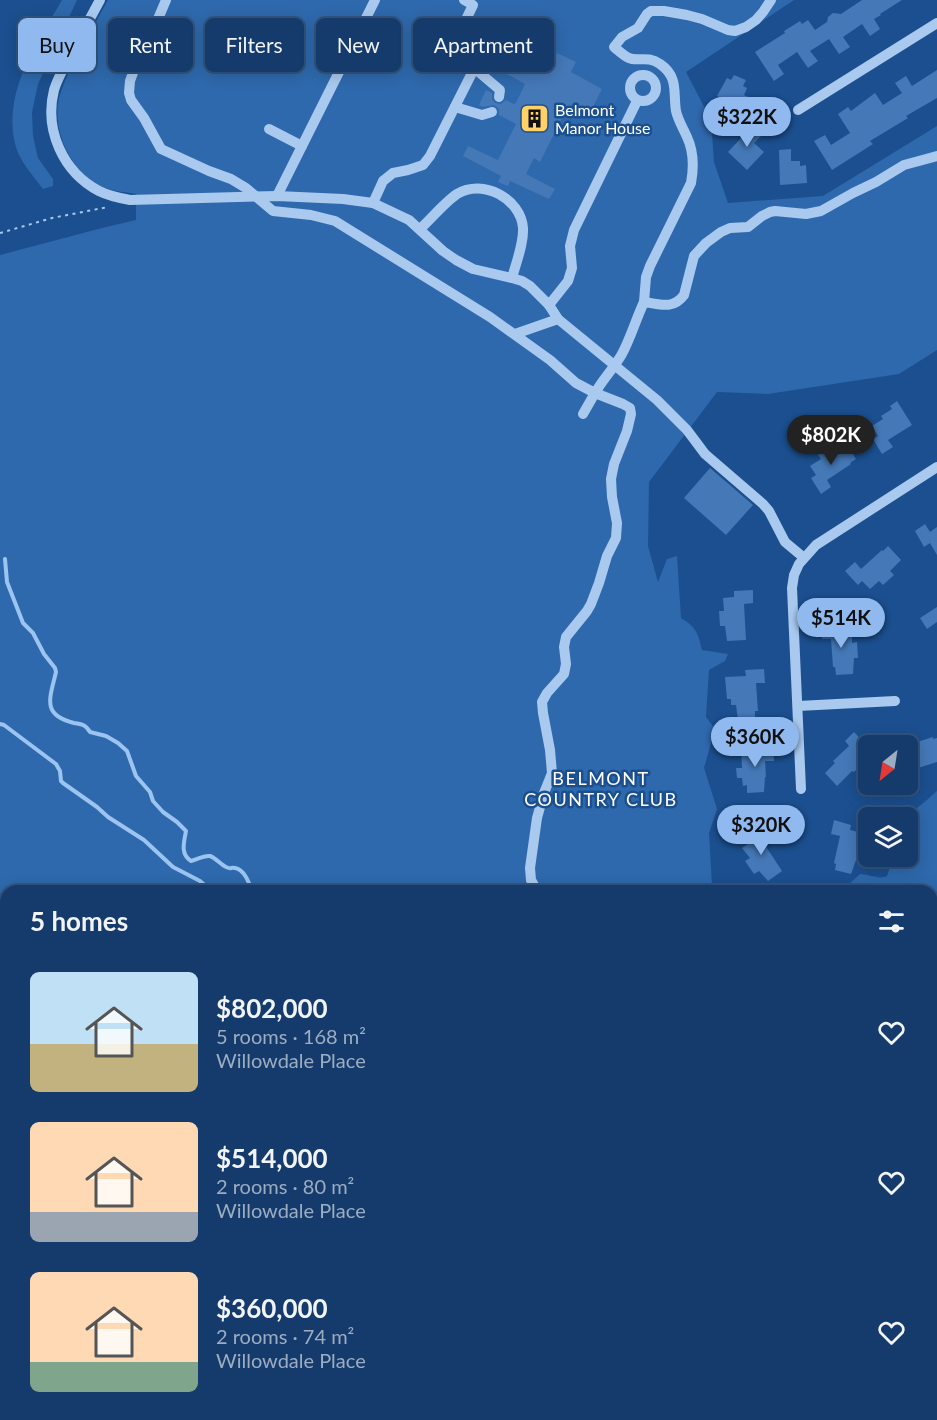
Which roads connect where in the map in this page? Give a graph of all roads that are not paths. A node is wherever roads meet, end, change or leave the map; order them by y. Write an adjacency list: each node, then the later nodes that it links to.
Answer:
1 (100, 0): 18 (street)
2 (166, 0): 18 (street)
3 (375, 0): 16 (street)
4 (464, 0): 6 (street)
5 (771, 0): 23 (street)
6 (467, 18)
7 (937, 23): 13 (street)
8 (472, 72): 12 (street)
9 (479, 72): 10 (street)
10 (499, 97)
11 (638, 101): 24 (street)
12 (455, 107): 14 (street); 20 (street)
13 (798, 110)
14 (492, 111)
15 (268, 129): 16 (street)
16 (302, 146): 19 (street)
17 (937, 156): 23 (street)
18 (256, 196): 19 (street); 26 (street)
19 (278, 196): 20 (street)
20 (373, 203): 21 (street)
21 (420, 229): 22 (street); 22 (street)
22 (512, 278): 24 (street)
23 (644, 302): 27 (street)
24 (549, 305): 25 (street)
25 (558, 319): 26 (street); 27 (street)
26 (515, 334): 28 (street)
27 (615, 365): 28 (street); 31 (street)
28 (595, 393): 29 (street); 35 (street)
29 (583, 414)
30 (937, 467): 31 (street)
31 (803, 557): 33 (street)
32 (895, 701): 33 (street)
33 (798, 706): 34 (street)
34 (801, 789)
35 (534, 885)

